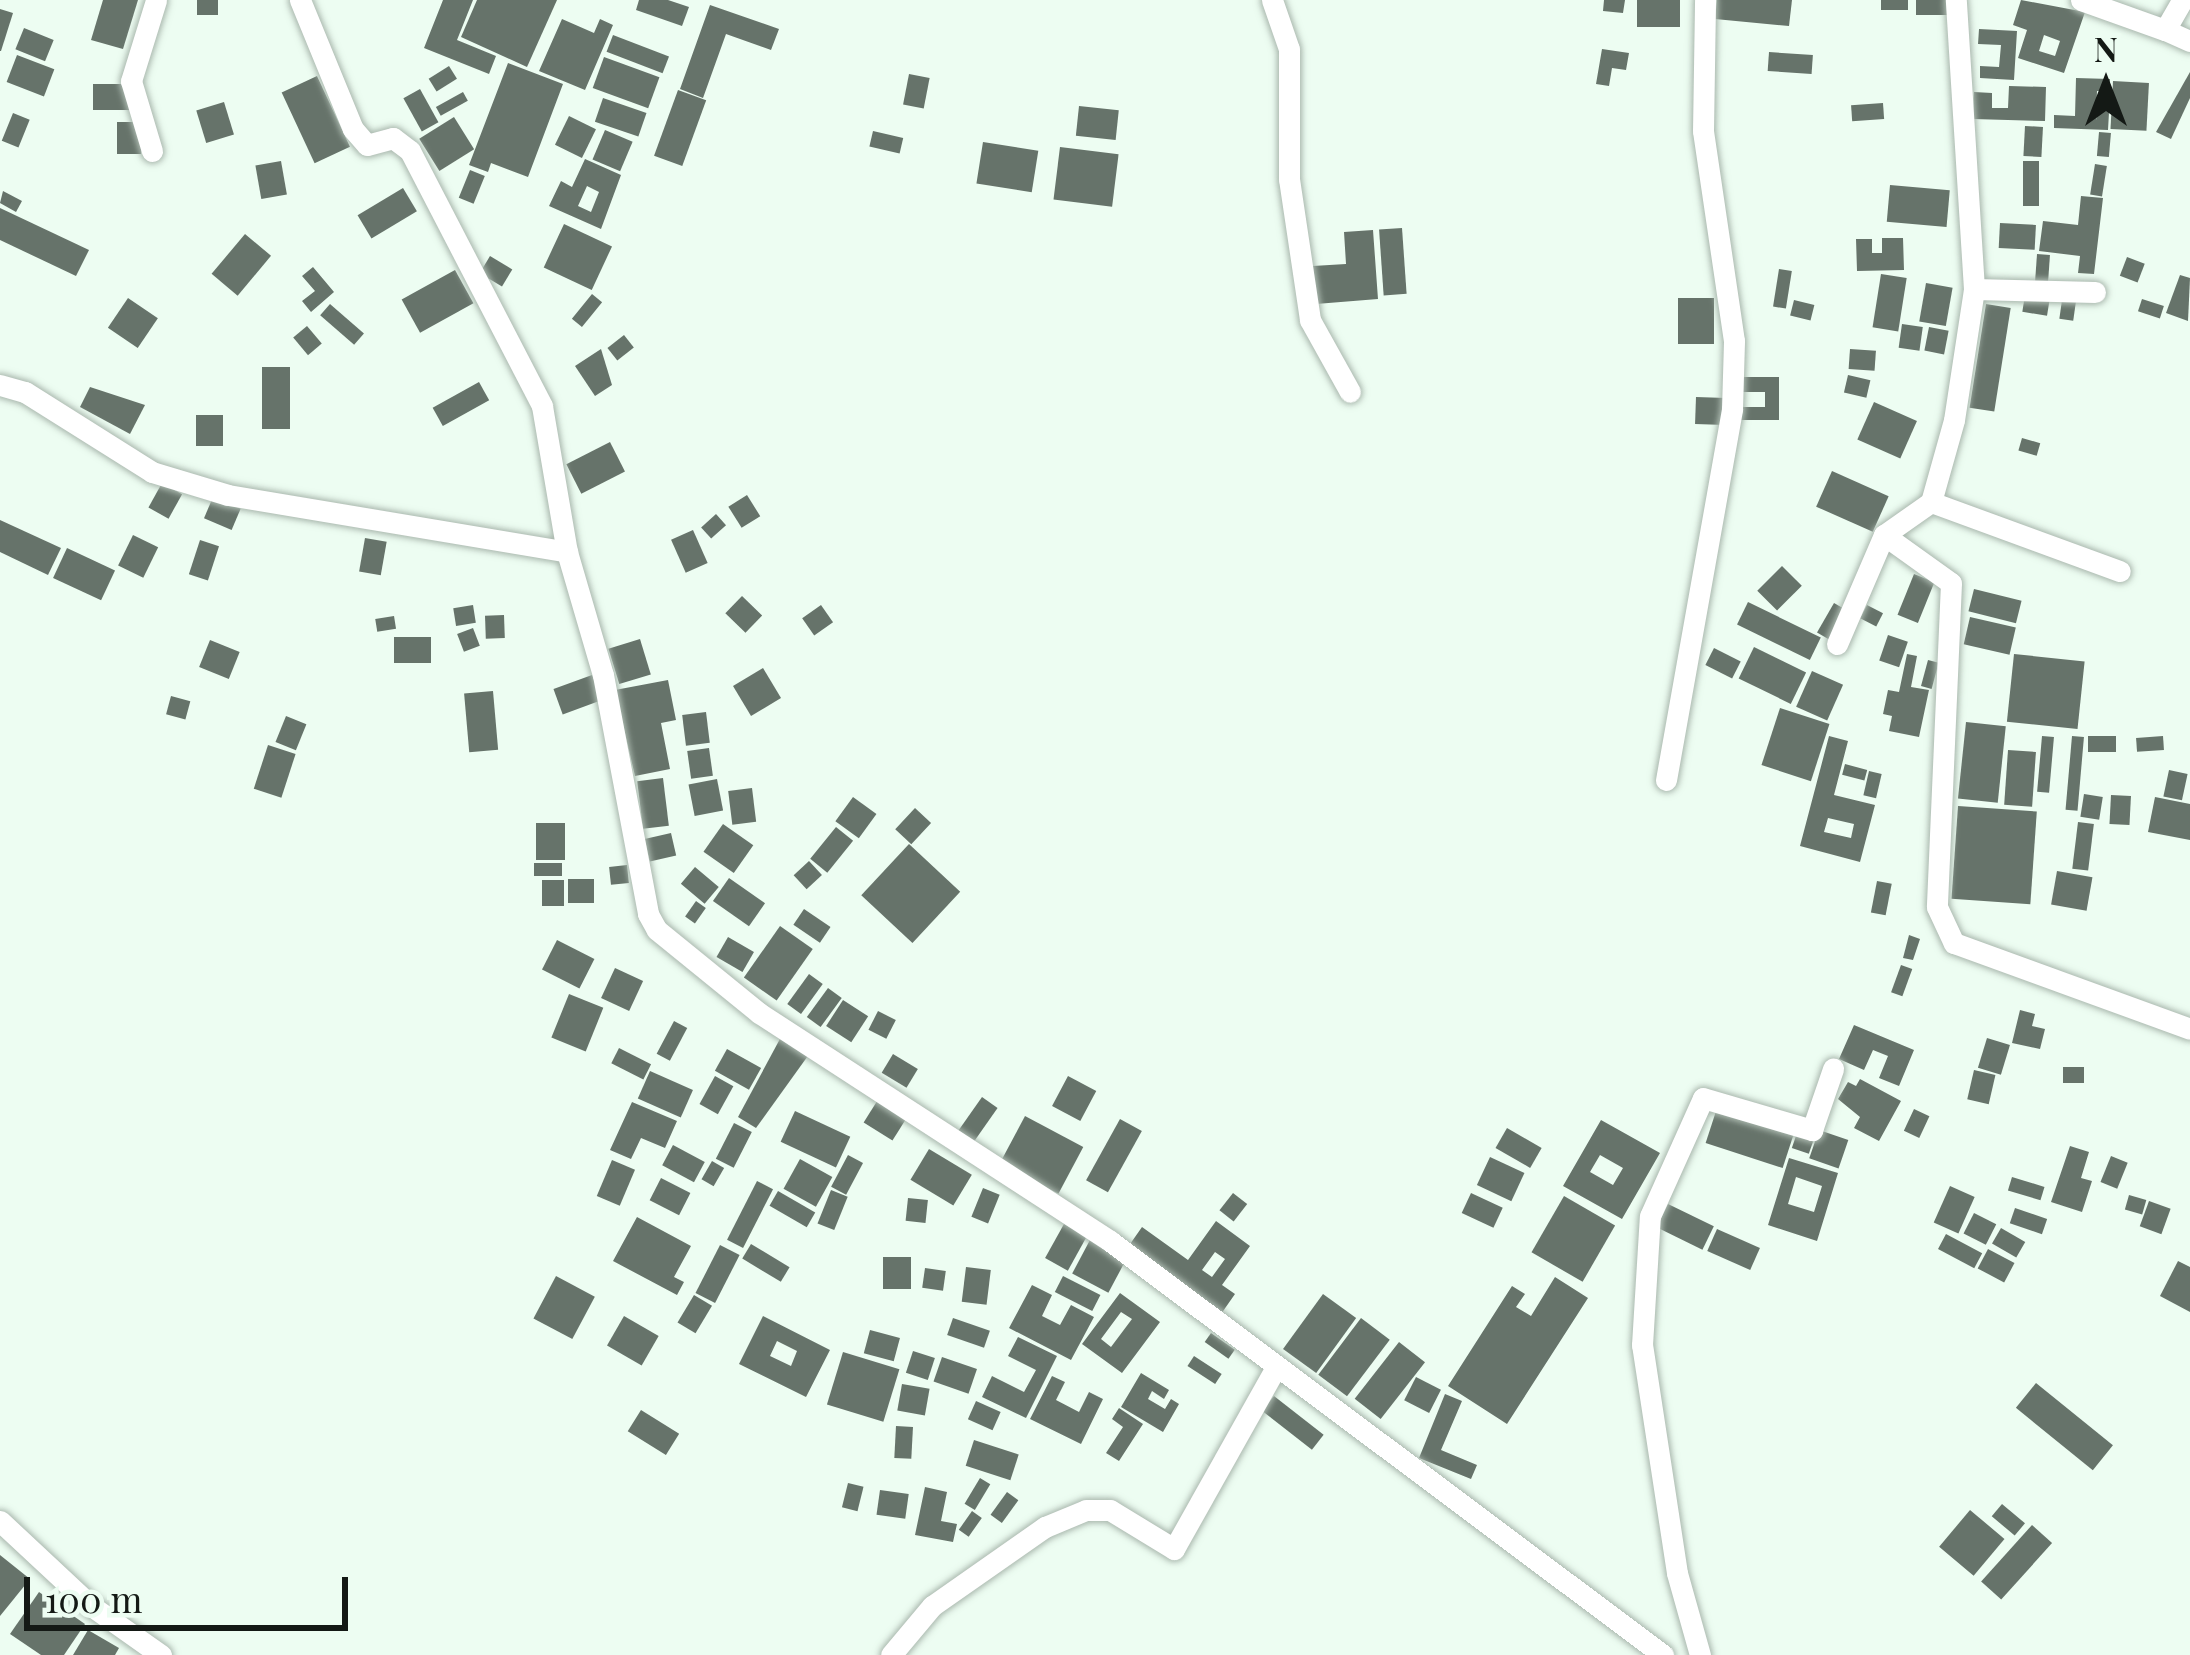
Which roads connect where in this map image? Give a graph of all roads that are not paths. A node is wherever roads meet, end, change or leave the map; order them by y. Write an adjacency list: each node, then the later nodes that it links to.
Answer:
1 (156, 0): 10 (street)
2 (300, 0): 17 (street)
3 (1272, 0): 14 (street)
4 (1706, 0): 20 (street)
5 (1956, 0): 11 (street)
6 (2081, 0): 8 (street)
7 (2182, 0): 8 (street)
8 (2165, 30): 9 (street)
9 (2190, 41)
10 (152, 151)
11 (1974, 289): 12 (street); 15 (street)
12 (2095, 292)
13 (0, 385): 17 (street)
14 (1351, 392)
15 (1931, 502): 16 (street); 18 (street)
16 (1884, 536): 19 (street); 21 (street)
17 (567, 552): 23 (street)
18 (2120, 571)
19 (1837, 644)
20 (1666, 780)
21 (2190, 1029)
22 (1833, 1070): 28 (street)
23 (1274, 1371): 26 (street); 27 (street)
24 (0, 1520): 25 (street)
25 (160, 1655)
26 (890, 1655)
27 (1663, 1655)
28 (1700, 1655)

